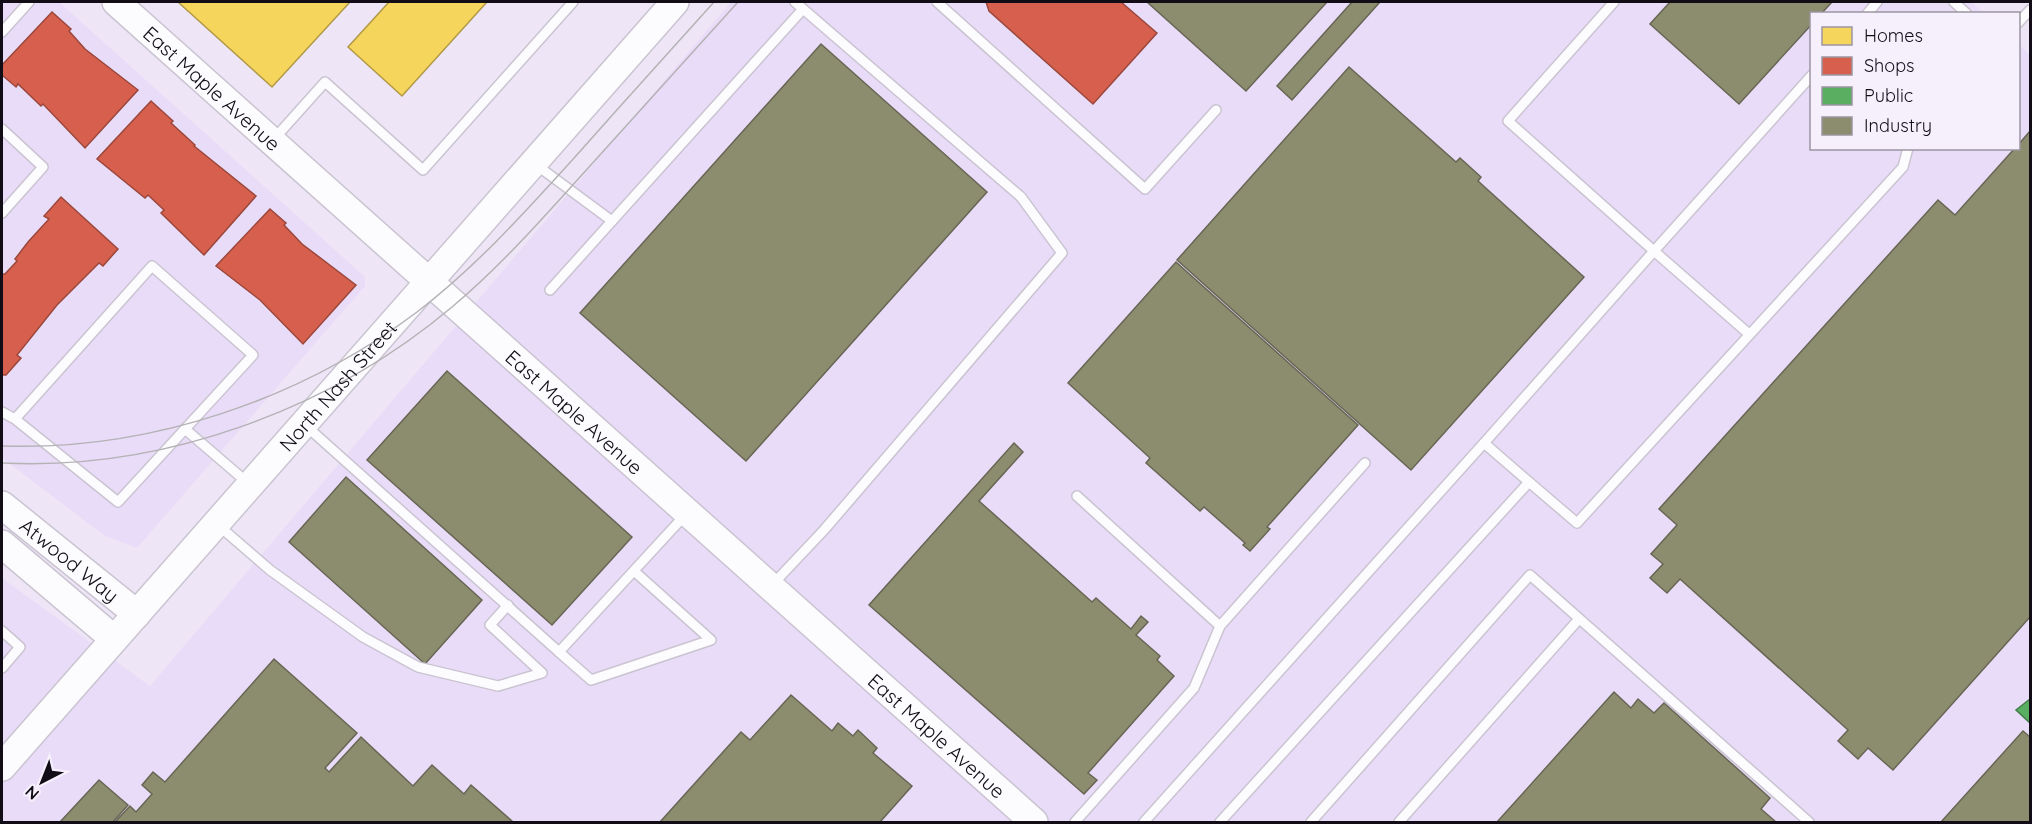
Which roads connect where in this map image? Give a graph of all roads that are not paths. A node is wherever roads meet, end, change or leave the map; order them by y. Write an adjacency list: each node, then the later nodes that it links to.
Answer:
1 (29, 2): 11 (lane)
2 (116, 2): 15 (street, East Maple Avenue)
3 (573, 2): 15 (lane)
4 (675, 2): 17 (street, North Nash Street)
5 (795, 2): 8 (lane)
6 (937, 2): 13 (lane)
7 (1614, 2): 20 (lane)
8 (803, 9): 19 (lane); 38 (lane)
9 (2031, 10): 10 (lane)
10 (2020, 23)
11 (2, 32)
12 (1810, 77): 20 (lane)
13 (1216, 110)
14 (2, 129): 18 (lane)
15 (273, 141): 21 (street, East Maple Avenue)
16 (1907, 150): 23 (lane)
17 (533, 163): 19 (lane); 21 (street, North Nash Street)
18 (2, 213)
19 (612, 221): 22 (lane)
20 (1654, 250): 23 (lane); 28 (lane)
21 (430, 281): 26 (street, North Nash Street); 34 (street, East Maple Avenue)
22 (550, 290)
23 (1749, 334): 30 (lane)
24 (2, 412): 25 (lane)
25 (15, 419): 27 (lane); 27 (lane)
26 (304, 424): 31 (street, North Nash Street); 39 (lane)
27 (185, 429): 31 (lane)
28 (1485, 442): 30 (lane); 50 (lane)
29 (1365, 463): 42 (lane)
30 (1529, 482): 51 (lane)
31 (250, 485): 35 (street, North Nash Street)
32 (1077, 496): 42 (lane)
33 (2, 505): 40 (street, Atwood Way)
34 (689, 512): 37 (lane); 38 (street, East Maple Avenue)
35 (216, 523): 39 (lane); 40 (street, North Nash Street)
36 (2, 544): 44 (street, Atwood Way)
37 (634, 571): 45 (lane); 45 (lane)
38 (771, 586): 48 (street, East Maple Avenue)
39 (508, 605): 45 (lane)
40 (137, 614): 44 (street, North Nash Street)
41 (1579, 619): 52 (lane); 53 (lane); 54 (lane)
42 (1220, 626): 49 (lane)
43 (2, 631): 46 (lane)
44 (114, 639): 47 (street, North Nash Street)
45 (560, 652)
46 (2, 668)
47 (2, 767)
48 (1034, 822)
49 (1075, 822)
50 (1144, 822)
51 (1220, 822)
52 (1311, 822)
53 (1399, 822)
54 (1809, 822)

